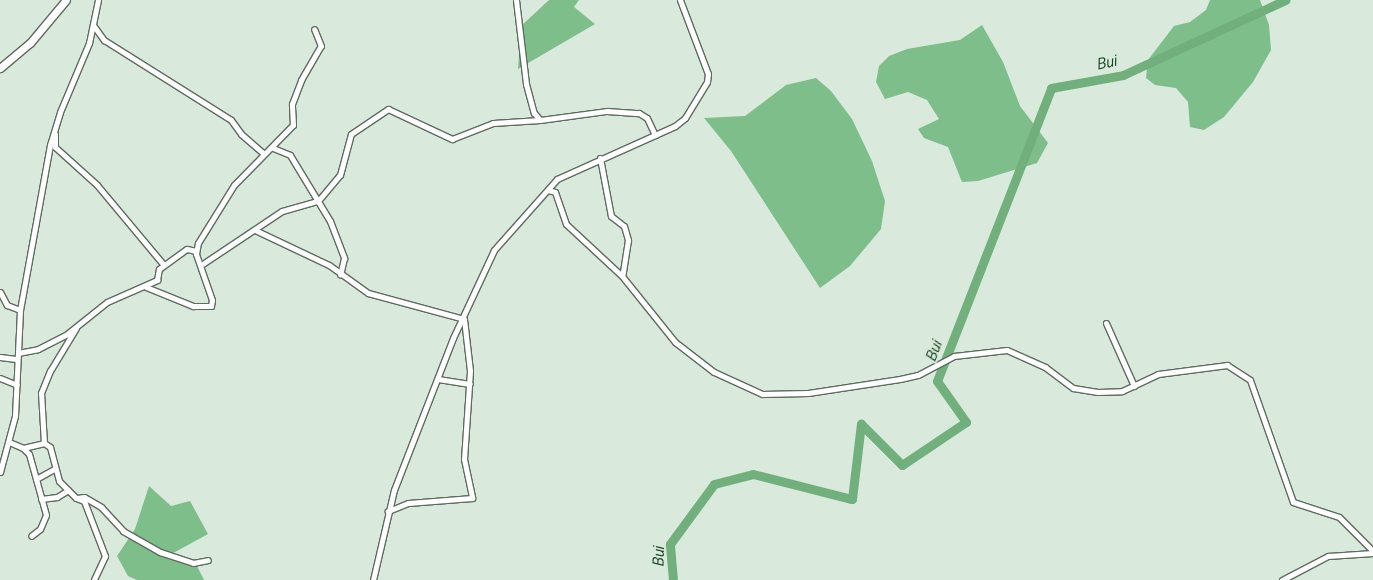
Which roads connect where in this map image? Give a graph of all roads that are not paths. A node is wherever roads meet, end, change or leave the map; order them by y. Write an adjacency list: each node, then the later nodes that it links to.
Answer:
1 (66, 0): 7 (street)
2 (98, 0): 5 (street)
3 (516, 0): 8 (street)
4 (680, 0): 10 (street)
5 (93, 26): 9 (street); 12 (street)
6 (314, 29): 11 (street)
7 (0, 68)
8 (540, 120): 10 (street); 15 (street)
9 (54, 129): 18 (street); 24 (street)
10 (655, 135): 13 (street)
11 (273, 148): 12 (street); 15 (street)
12 (264, 154): 17 (street)
13 (600, 158): 14 (street); 21 (street)
14 (548, 190): 21 (street); 26 (street)
15 (318, 201): 16 (street); 20 (street)
16 (257, 230): 19 (street); 20 (street)
17 (196, 251): 18 (street); 19 (street)
18 (164, 265): 22 (street)
19 (201, 265): 22 (street)
20 (340, 275): 26 (street)
21 (622, 276): 34 (street)
22 (146, 287): 25 (street)
23 (0, 292): 24 (street)
24 (20, 310): 28 (street)
25 (83, 317): 28 (street); 36 (street)
26 (464, 319): 31 (street); 32 (street)
27 (1106, 323): 34 (street)
28 (17, 356): 29 (street); 33 (street)
29 (0, 357)
30 (0, 378): 33 (street)
31 (438, 379): 32 (street); 44 (street)
32 (470, 384): 44 (street)
33 (17, 385): 35 (street)
34 (1134, 386): 46 (street)
35 (9, 442): 37 (street); 39 (street)
36 (44, 443): 37 (street); 38 (street)
37 (23, 448): 40 (street)
38 (54, 469): 40 (street); 41 (street)
39 (0, 472)
40 (36, 479): 42 (street)
41 (68, 490): 42 (street); 43 (street)
42 (41, 498): 45 (street)
43 (76, 498): 47 (street); 48 (street)
44 (388, 511): 49 (street)
45 (31, 536)
46 (1373, 552): 50 (street)
47 (208, 560)
48 (94, 580)
49 (374, 580)
50 (1282, 580)

